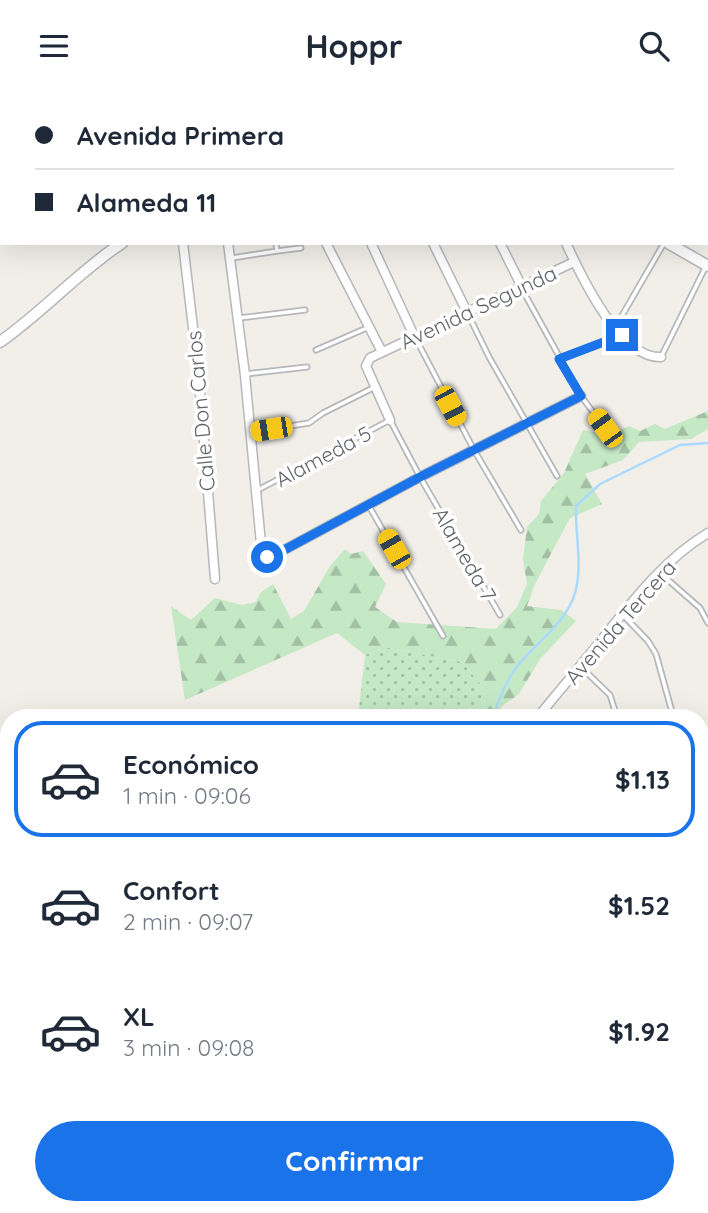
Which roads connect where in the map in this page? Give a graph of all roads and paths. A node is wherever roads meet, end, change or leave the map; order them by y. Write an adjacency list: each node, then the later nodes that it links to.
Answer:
1 (119, 245): 24 (street)
2 (183, 245): 45 (street, Calle Don Carlos)
3 (228, 245): 14 (street)
4 (276, 245): 13 (lane)
5 (327, 245): 21 (street)
6 (371, 245): 23 (street)
7 (434, 245): 19 (street)
8 (501, 245): 17 (street)
9 (567, 245): 15 (street)
10 (668, 245): 22 (lane)
11 (671, 245): 16 (street)
12 (301, 248): 13 (lane)
13 (277, 251): 14 (lane)
14 (230, 258): 20 (street)
15 (575, 262): 17 (street, Avenida Segunda); 22 (street)
16 (707, 265): 27 (lane)
17 (521, 285): 19 (street, Avenida Segunda); 28 (lane)
18 (305, 310): 20 (lane)
19 (467, 312): 23 (street, Avenida Segunda); 34 (lane)
20 (239, 318): 30 (street)
21 (370, 326): 25 (lane); 26 (street)
22 (619, 331): 27 (street); 28 (lane)
23 (415, 338): 26 (street, Avenida Segunda); 37 (lane)
24 (0, 342)
25 (317, 350)
26 (382, 352): 31 (street)
27 (661, 357)
28 (559, 359): 32 (lane)
29 (307, 367): 30 (lane)
30 (245, 375): 36 (street)
31 (375, 387): 33 (street); 36 (lane)
32 (581, 396): 34 (street); 35 (lane)
33 (390, 420): 39 (lane, Alameda 7); 40 (lane, Alameda 5)
34 (526, 423): 37 (street); 38 (lane)
35 (605, 428)
36 (251, 432): 40 (street)
37 (474, 450): 39 (street); 42 (lane)
38 (558, 476)
39 (420, 477): 41 (street); 47 (lane, Alameda 7)
40 (256, 491): 41 (street)
41 (369, 506): 49 (lane)
42 (521, 530)
43 (708, 533): 44 (street, Avenida Tercera)
44 (660, 572): 46 (street, Avenida Tercera); 48 (lane)
45 (215, 579)
46 (622, 614): 50 (street, Avenida Tercera); 53 (lane)
47 (500, 615)
48 (708, 623)
49 (443, 636)
50 (580, 666): 51 (street, Avenida Tercera); 52 (lane)
51 (545, 709)
52 (614, 709)
53 (671, 709)

